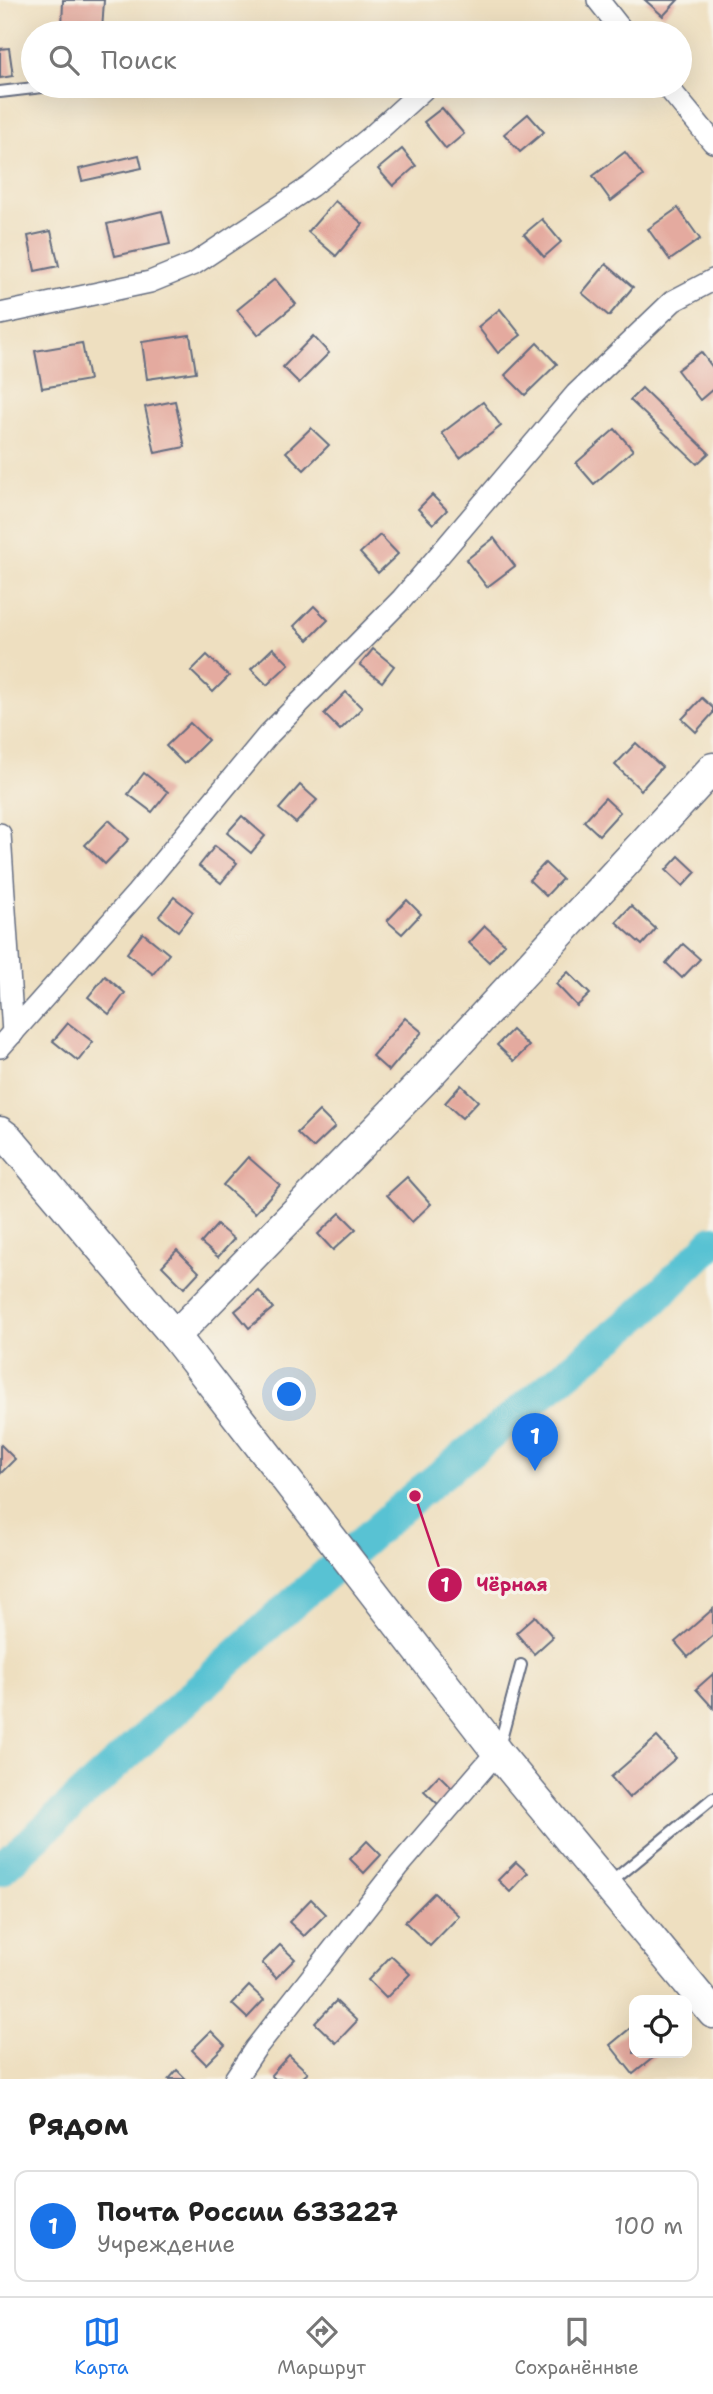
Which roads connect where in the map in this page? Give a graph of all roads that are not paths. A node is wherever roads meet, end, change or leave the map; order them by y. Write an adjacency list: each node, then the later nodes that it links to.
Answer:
1 (598, 0): 2 (street)
2 (615, 21)
3 (21, 90): 4 (lane)
4 (0, 92)
5 (414, 98): 9 (street)
6 (677, 98): 7 (street)
7 (713, 142)
8 (713, 279): 12 (street)
9 (0, 314)
10 (713, 768): 14 (street)
11 (0, 834): 12 (street)
12 (6, 1040)
13 (0, 1132): 14 (street)
14 (175, 1336): 16 (street)
15 (521, 1665): 16 (lane)
16 (497, 1752): 18 (street); 20 (street)
17 (713, 1798): 18 (lane)
18 (607, 1885): 19 (street)
19 (713, 2012)
20 (235, 2079)

